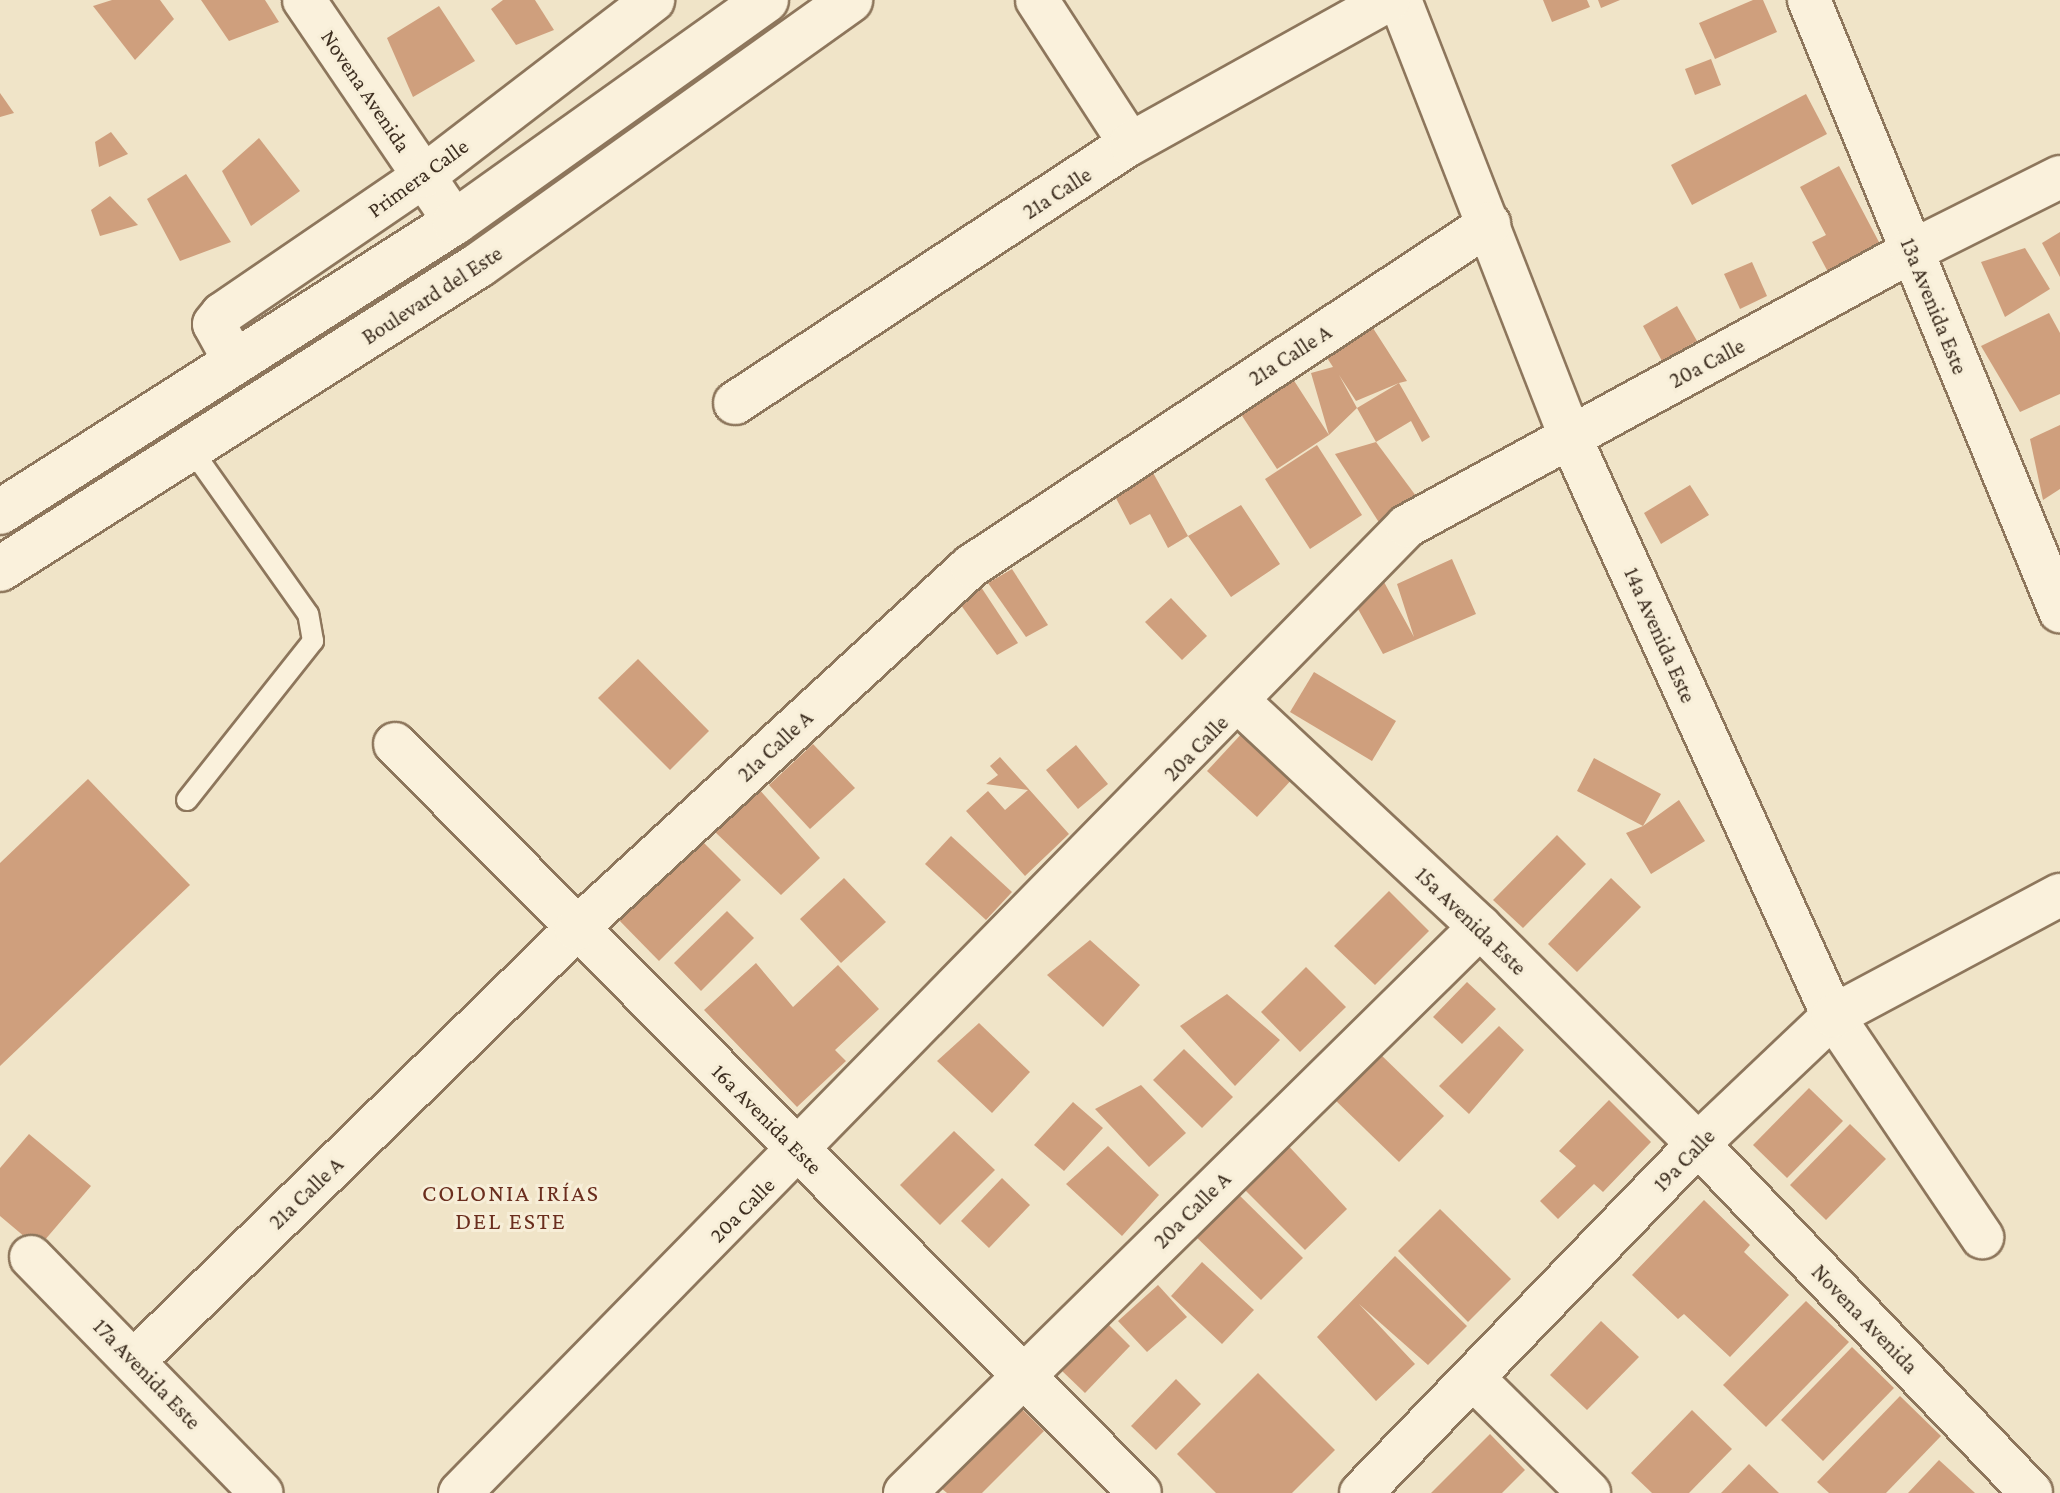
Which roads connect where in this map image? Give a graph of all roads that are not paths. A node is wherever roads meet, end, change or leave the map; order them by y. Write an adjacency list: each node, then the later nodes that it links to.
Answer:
1 (304, 0): 10 (street, Novena Avenida)
2 (653, 0): 10 (street, Primera Calle)
3 (766, 0): 12 (main road)
4 (850, 0): 18 (main road, Boulevard del Este)
5 (1037, 0): 9 (street)
6 (1389, 0): 9 (street, 21a Calle)
7 (1400, 0): 13 (street, 14a Avenida Este)
8 (1809, 0): 14 (street, 13a Avenida Este)
9 (1130, 144): 16 (street, 21a Calle)
10 (424, 176): 12 (street, Novena Avenida); 15 (street, Primera Calle)
11 (2060, 177): 14 (street, 20a Calle)
12 (455, 222): 15 (main road)
13 (1489, 224): 17 (street, 14a Avenida Este); 27 (street, 21a Calle A)
14 (1912, 251): 17 (street, 20a Calle); 21 (street, 13a Avenida Este)
15 (235, 362): 19 (main road)
16 (735, 403)
17 (1570, 437): 22 (street, 20a Calle); 28 (street, 14a Avenida Este)
18 (191, 449): 20 (main road, Boulevard del Este); 24 (lane)
19 (0, 512)
20 (0, 569)
21 (2060, 611)
22 (1240, 703): 26 (street, 15a Avenida Este); 30 (street, 20a Calle)
23 (395, 744): 27 (street, 16a Avenida Este)
24 (187, 800)
25 (2060, 895): 28 (street, 19a Calle)
26 (1480, 927): 29 (street, 15a Avenida Este); 34 (street, 20a Calle A)
27 (576, 929): 30 (street, 16a Avenida Este); 33 (street, 21a Calle A)
28 (1833, 1016): 29 (street, 19a Calle); 31 (street, 14a Avenida Este)
29 (1698, 1144): 35 (street, 19a Calle); 42 (street, Novena Avenida)
30 (799, 1152): 34 (street, 16a Avenida Este); 37 (street, 20a Calle)
31 (1982, 1237)
32 (31, 1257): 33 (street, 17a Avenida Este)
33 (135, 1360): 36 (street, 17a Avenida Este)
34 (1025, 1374): 38 (street, 20a Calle A); 39 (street, 16a Avenida Este)
35 (1474, 1379): 40 (street, 19a Calle); 41 (street)
36 (261, 1493)
37 (460, 1493)
38 (905, 1493)
39 (1140, 1493)
40 (1361, 1493)
41 (1589, 1493)
42 (2031, 1493)

